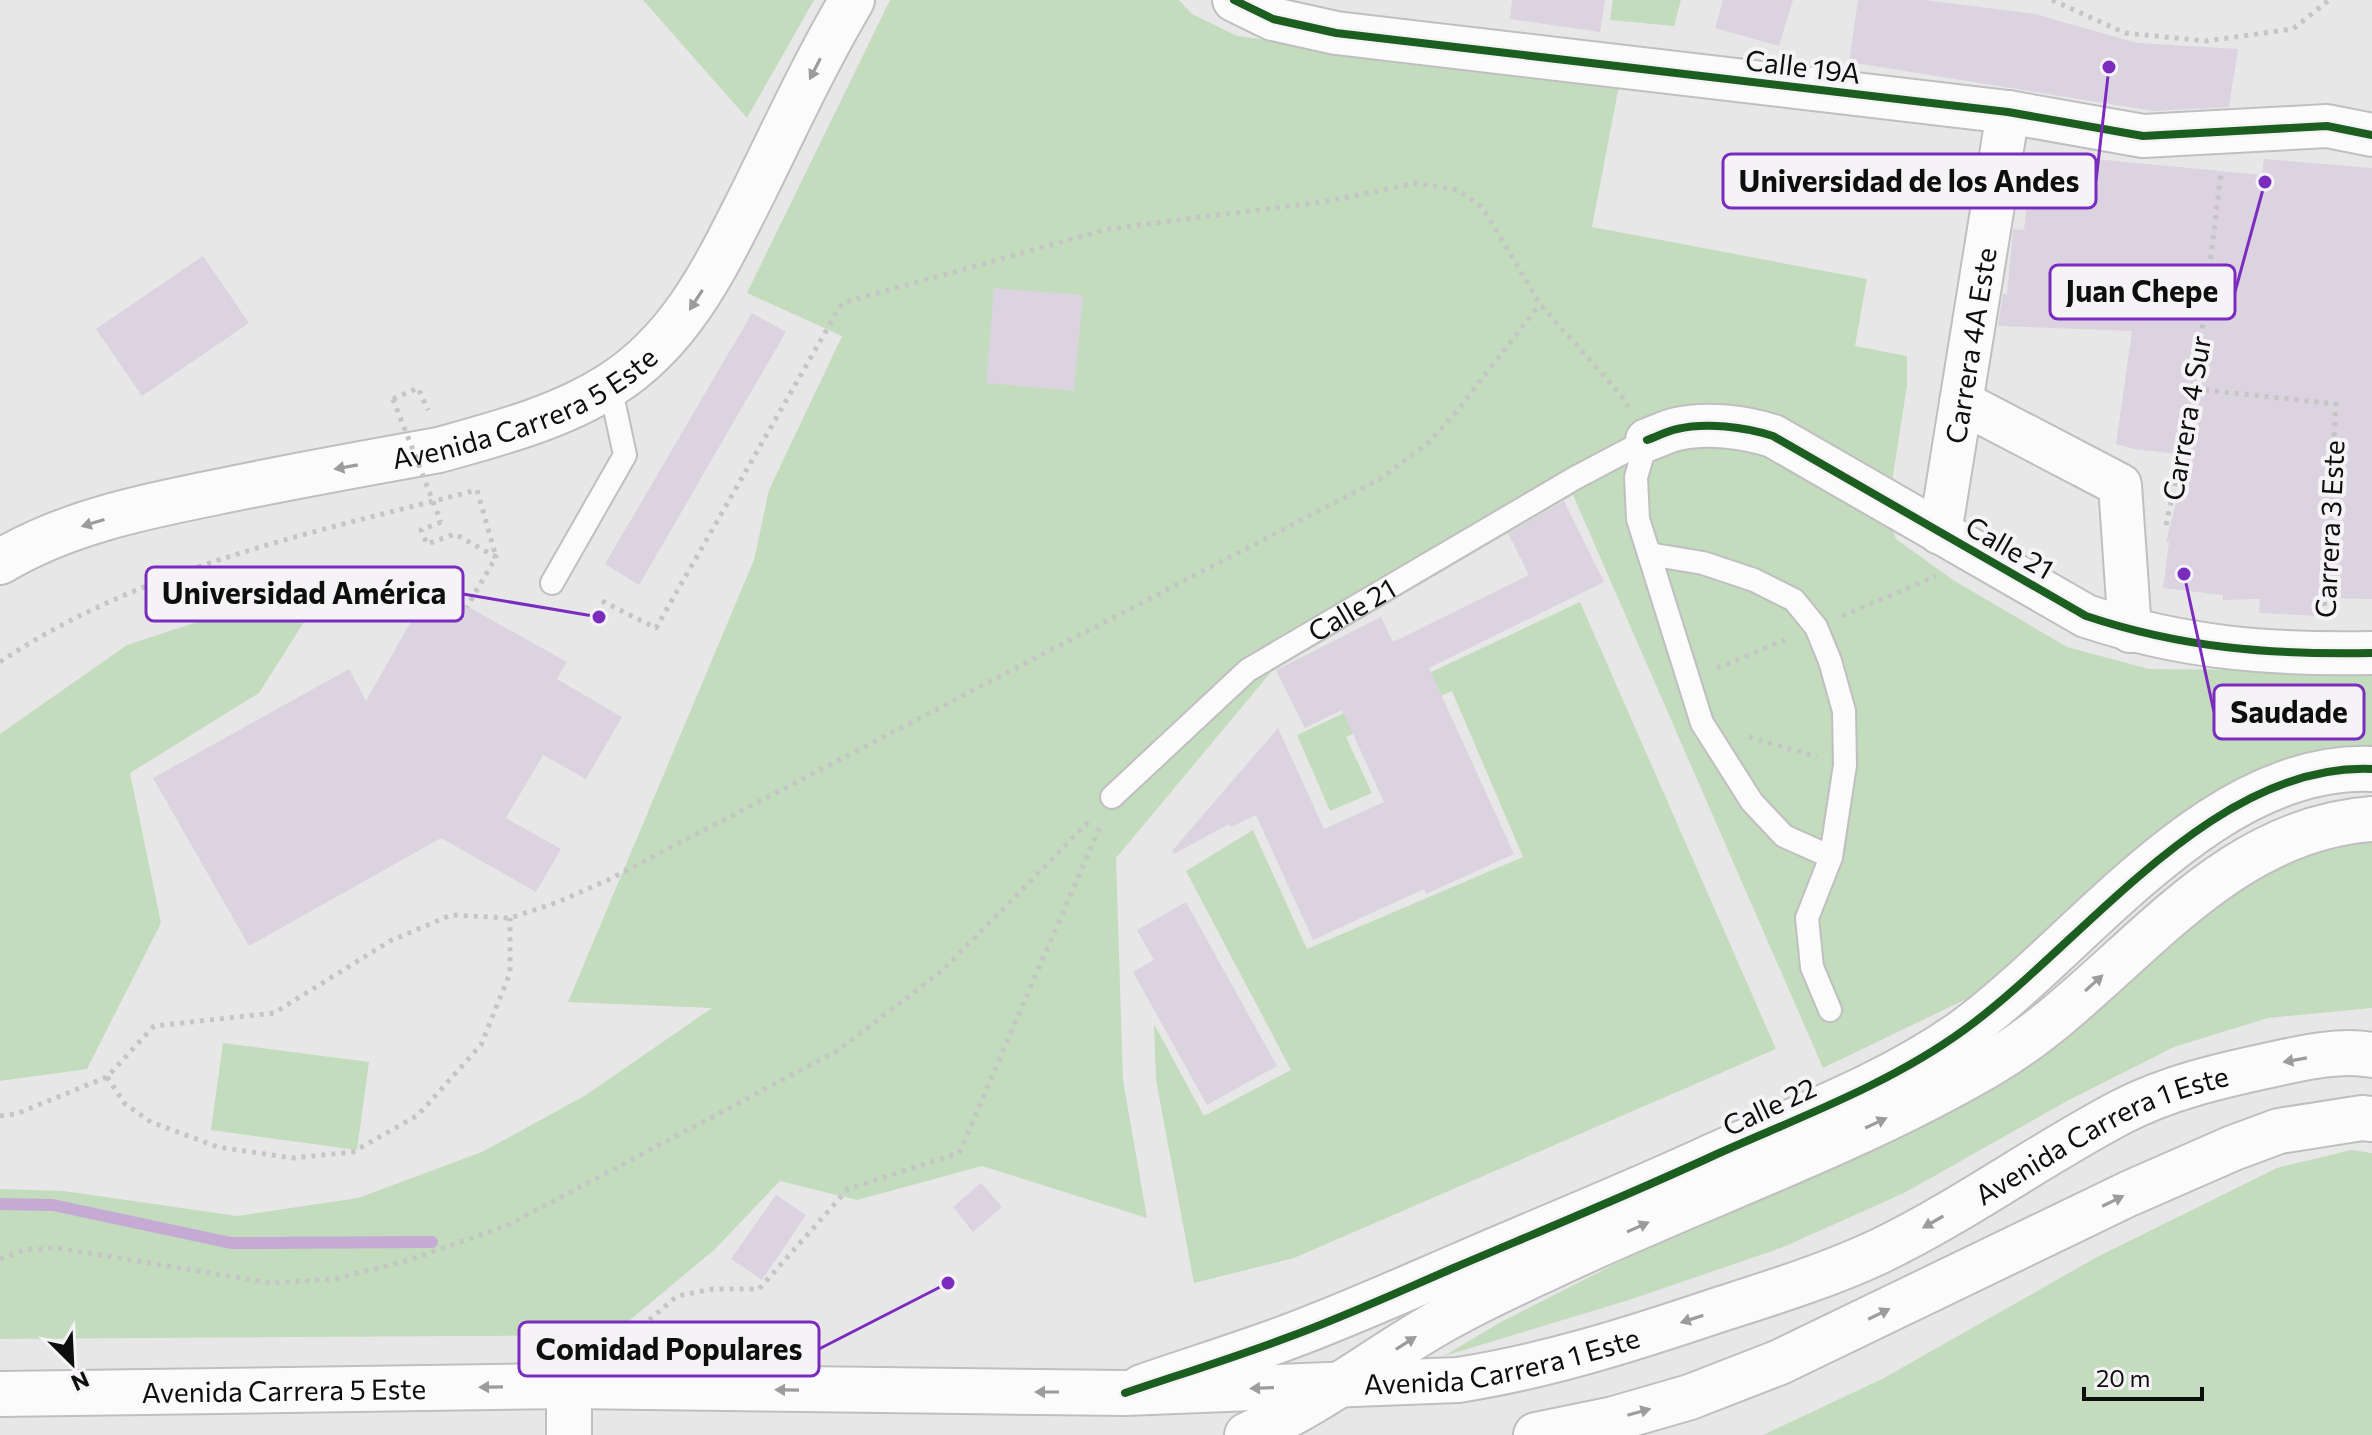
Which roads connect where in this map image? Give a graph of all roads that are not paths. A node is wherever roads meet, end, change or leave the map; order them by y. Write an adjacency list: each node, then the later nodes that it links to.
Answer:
1 (852, 0): 5 (main road, Avenida Carrera 5 Este, one-way to 5)
2 (1234, 0): 3 (street, Calle 19A)
3 (2008, 112): 4 (street, Calle 19A); 6 (street, Carrera 4A Este)
4 (2372, 135)
5 (610, 386): 10 (main road, Avenida Carrera 5 Este, one-way to 10); 11 (lane)
6 (1961, 402): 8 (street, Carrera 4A Este); 12 (street)
7 (1647, 440): 8 (street, Calle 21); 9 (lane); 15 (lane, Calle 21)
8 (1940, 533): 12 (street, Calle 21)
9 (1649, 554): 17 (lane); 17 (lane)
10 (0, 562)
11 (552, 583)
12 (2130, 631): 13 (street, Calle 21)
13 (2372, 653)
14 (2372, 769): 23 (main road, Calle 22)
15 (1112, 797)
16 (2372, 819): 21 (main road, Calle 22, one-way to 16)
17 (1831, 857): 18 (lane)
18 (1830, 1010)
19 (2372, 1055): 21 (main road, Avenida Carrera 1 Este, one-way to 21)
20 (2372, 1119): 27 (main road, one-way to 20)
21 (1340, 1385): 23 (main road, Avenida Carrera 1 Este, one-way to 23); 26 (main road, Calle 22)
22 (569, 1386): 23 (main road, Avenida Carrera 1 Este, one-way to 22); 24 (main road, Avenida Carrera 5 Este, one-way to 24); 25 (main road)
23 (1125, 1393)
24 (0, 1394)
25 (569, 1435)
26 (1247, 1435)
27 (1536, 1435)

